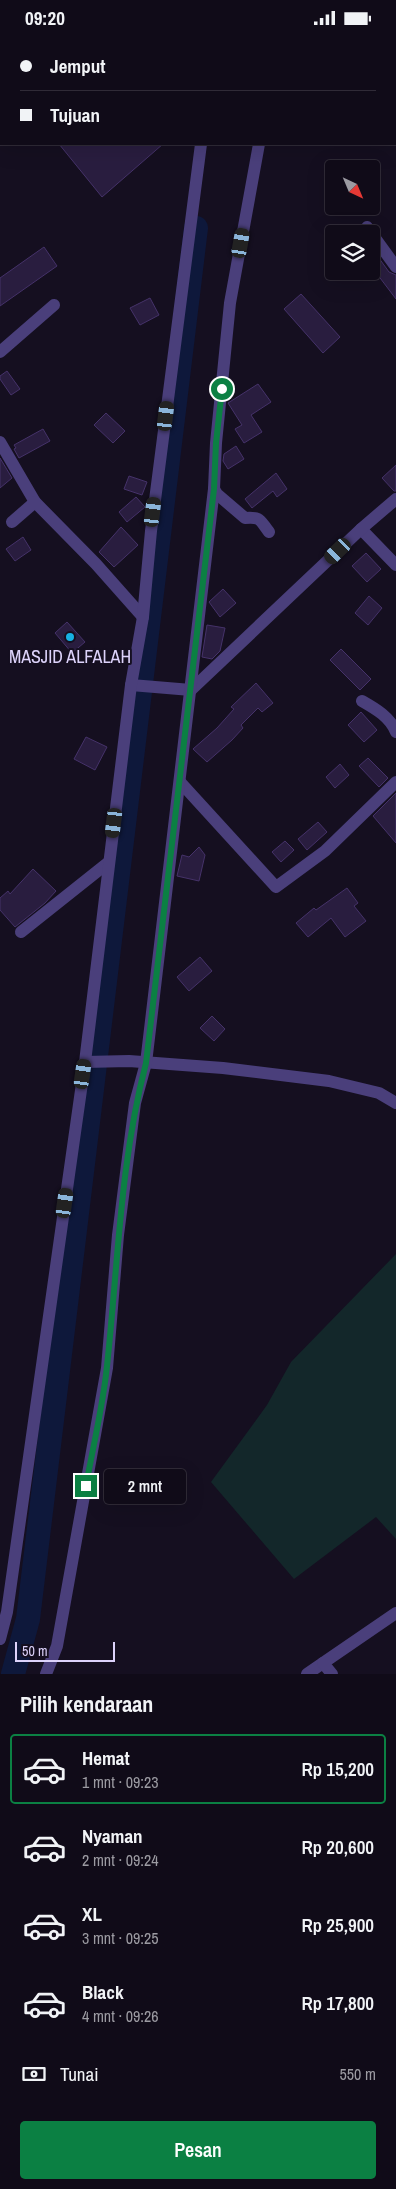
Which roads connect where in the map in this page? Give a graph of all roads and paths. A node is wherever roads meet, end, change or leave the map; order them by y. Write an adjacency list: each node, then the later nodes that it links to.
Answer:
1 (201, 145): 15 (street)
2 (259, 145): 8 (street)
3 (380, 245): 4 (street)
4 (396, 267)
5 (54, 305): 6 (street)
6 (0, 352)
7 (0, 442): 10 (street)
8 (214, 489): 13 (street); 17 (street)
9 (396, 499): 12 (street)
10 (35, 502): 11 (street); 15 (street)
11 (12, 522)
12 (361, 529): 14 (street); 17 (street)
13 (269, 532)
14 (396, 565)
15 (143, 617): 16 (street)
16 (135, 685): 17 (street); 22 (street)
17 (191, 690): 21 (street)
18 (362, 701): 19 (street)
19 (396, 733)
20 (396, 782): 21 (street)
21 (181, 783): 25 (street)
22 (109, 862): 23 (street); 24 (street)
23 (21, 932)
24 (87, 1063): 25 (street); 28 (street)
25 (146, 1063): 26 (street); 30 (street)
26 (396, 1103)
27 (396, 1613): 29 (street)
28 (0, 1639)
29 (323, 1663): 31 (street); 32 (street)
30 (46, 1674)
31 (307, 1674)
32 (332, 1674)

